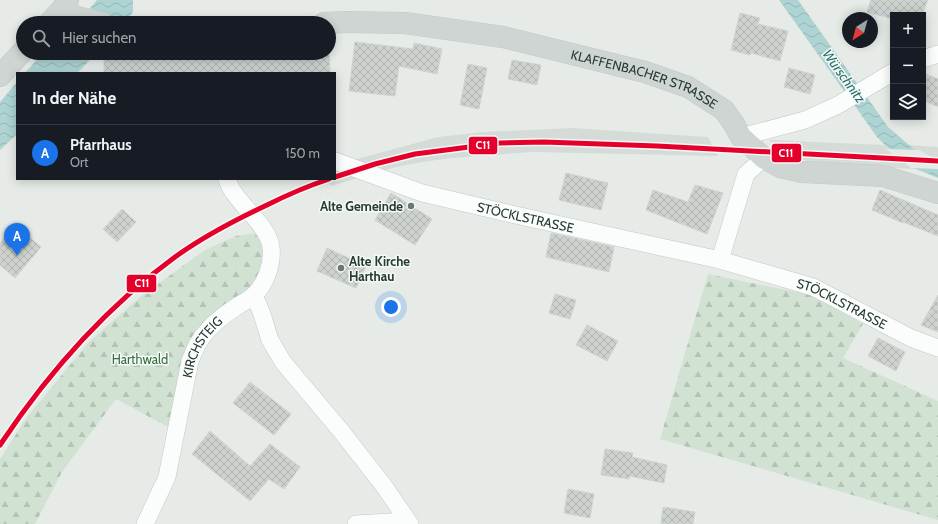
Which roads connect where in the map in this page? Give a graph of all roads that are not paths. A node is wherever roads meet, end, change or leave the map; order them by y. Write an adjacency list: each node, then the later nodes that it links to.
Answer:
1 (64, 12): 2 (main road)
2 (78, 16)
3 (336, 22): 9 (main road, KLAFFENBACHER STRASSE)
4 (938, 54): 5 (street)
5 (926, 58)
6 (16, 59): 8 (main road)
7 (887, 75): 9 (street)
8 (0, 76)
9 (741, 136): 10 (main road, KLAFFENBACHER STRASSE)
10 (764, 158): 13 (main road, KLAFFENBACHER STRASSE); 14 (street)
11 (336, 161): 14 (street, STÖCKLSTRASSE)
12 (228, 180): 15 (street, KIRCHSTEIG)
13 (938, 192)
14 (720, 260): 16 (street, STÖCKLSTRASSE)
15 (254, 295): 17 (street); 18 (street, KIRCHSTEIG)
16 (938, 348)
17 (409, 523): 19 (street)
18 (145, 524)
19 (356, 524)

